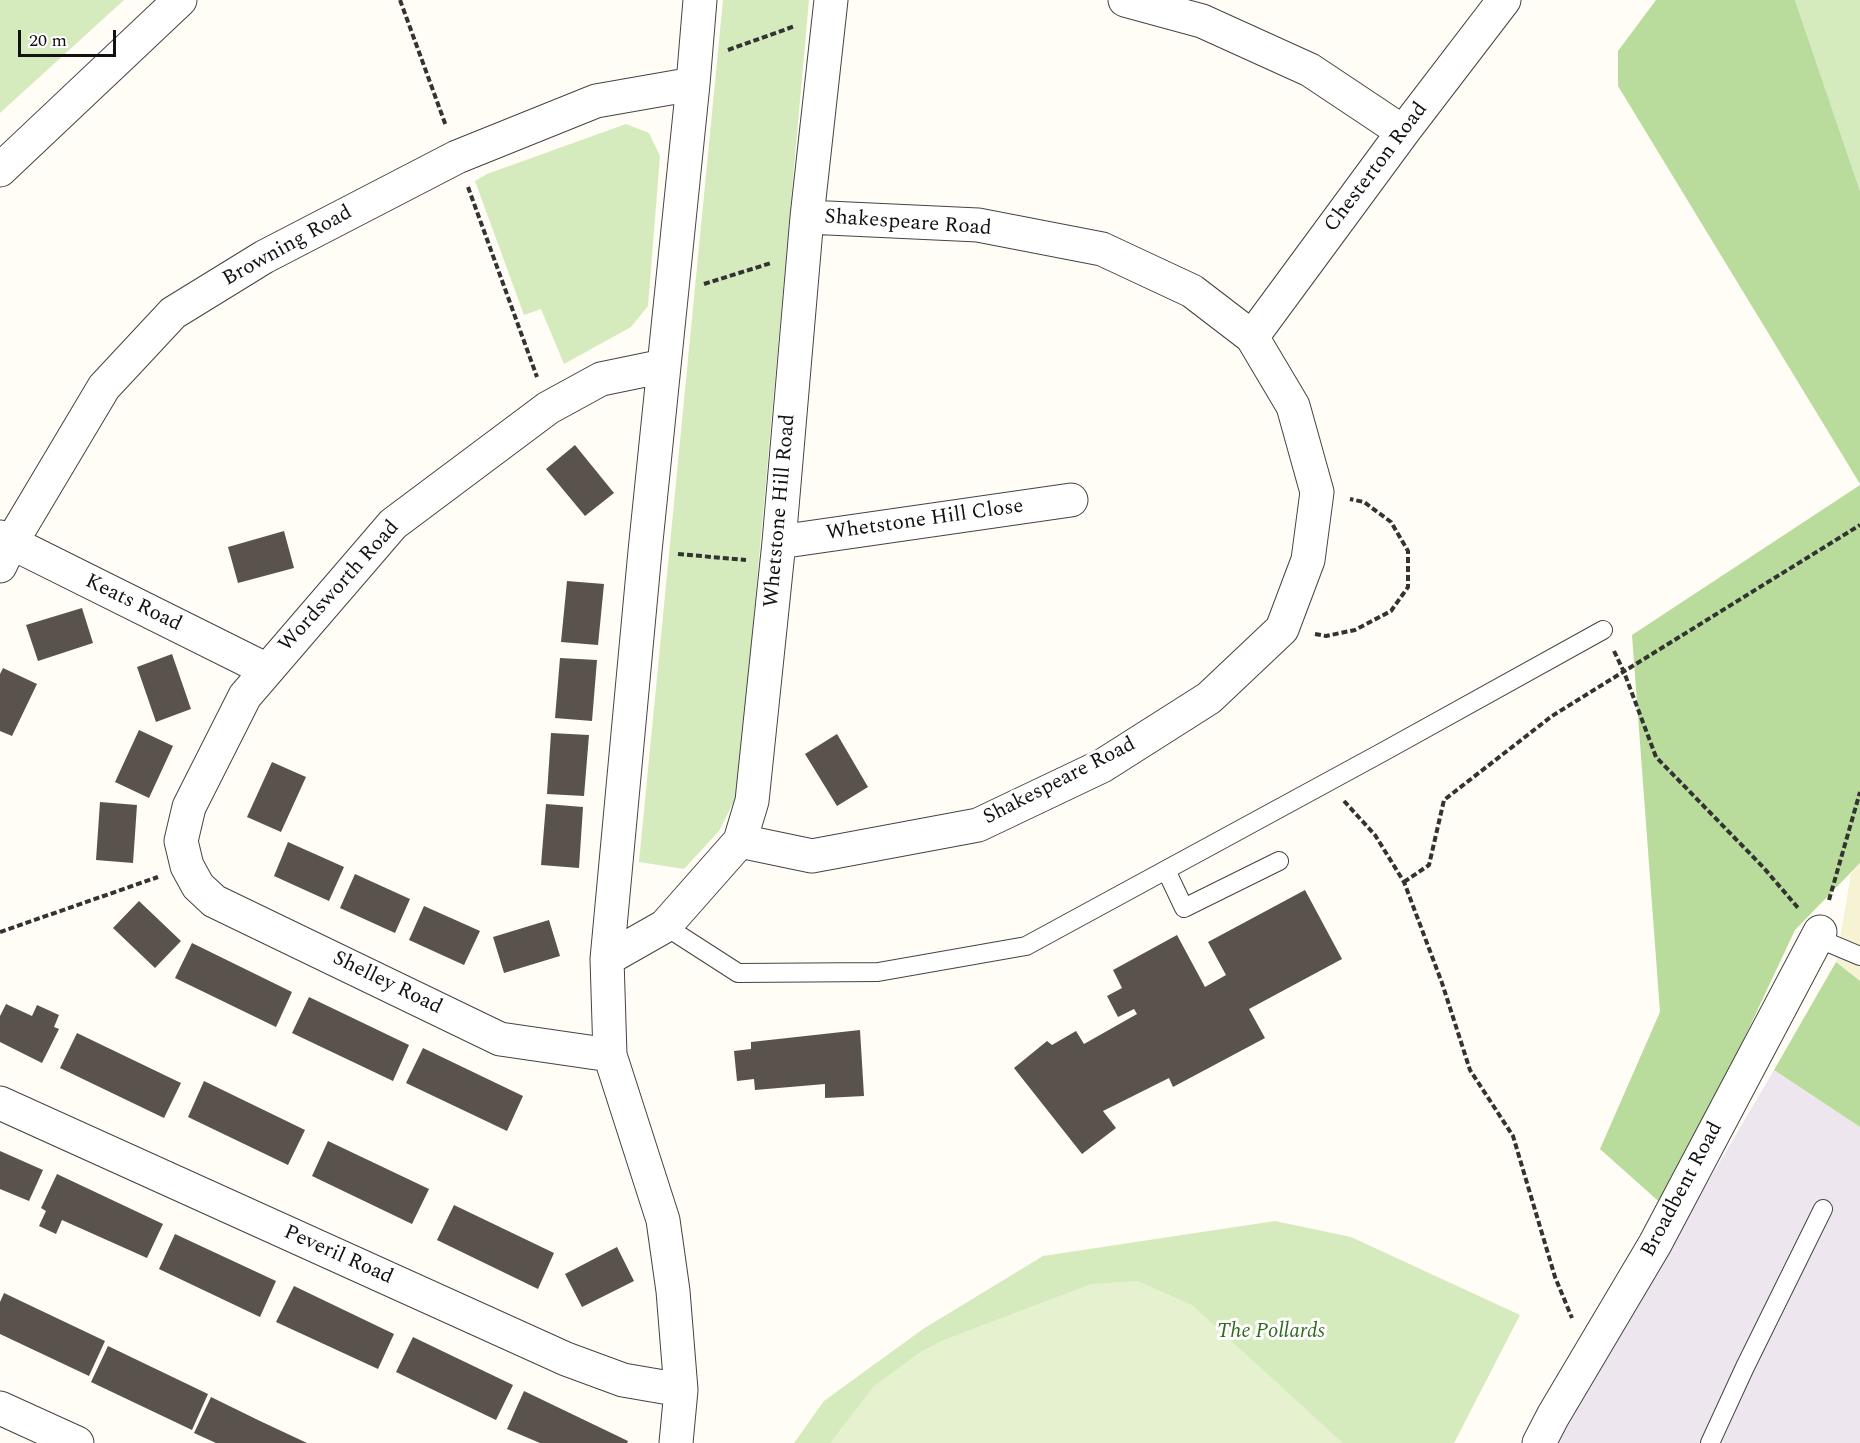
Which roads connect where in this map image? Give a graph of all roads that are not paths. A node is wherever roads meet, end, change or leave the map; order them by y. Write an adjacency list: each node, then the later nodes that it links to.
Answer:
1 (180, 0): 8 (street)
2 (700, 0): 6 (street)
3 (1125, 0): 7 (street)
4 (1504, 0): 7 (street, Chesterton Road)
5 (830, 9): 9 (street, Whetstone Hill Road)
6 (693, 84): 11 (street); 14 (street, Browning Road)
7 (1403, 132): 10 (street, Chesterton Road)
8 (0, 170)
9 (807, 217): 10 (street, Shakespeare Road); 13 (street, Whetstone Hill Road)
10 (1252, 337): 17 (street, Shakespeare Road)
11 (664, 366): 16 (street, Wordsworth Road); 24 (street)
12 (1071, 500): 13 (street, Whetstone Hill Close)
13 (779, 542): 17 (street, Whetstone Hill Road)
14 (4, 549): 16 (street, Keats Road)
15 (1603, 630): 20 (lane)
16 (267, 670): 19 (street, Wordsworth Road)
17 (740, 841): 21 (street, Whetstone Hill Road)
18 (1279, 861): 20 (lane)
19 (187, 866): 25 (street, Shelley Road)
20 (1166, 870): 21 (lane)
21 (665, 926): 24 (street, Whetstone Hill Road)
22 (1818, 935): 23 (lane); 32 (street, Broadbent Road)
23 (1860, 956)
24 (607, 959): 25 (street)
25 (610, 1055): 28 (street)
26 (0, 1103): 28 (street, Peveril Road)
27 (1823, 1209): 33 (lane)
28 (681, 1390): 31 (street)
29 (0, 1408): 30 (street)
30 (77, 1443)
31 (676, 1443)
32 (1539, 1443)
33 (1710, 1443)

